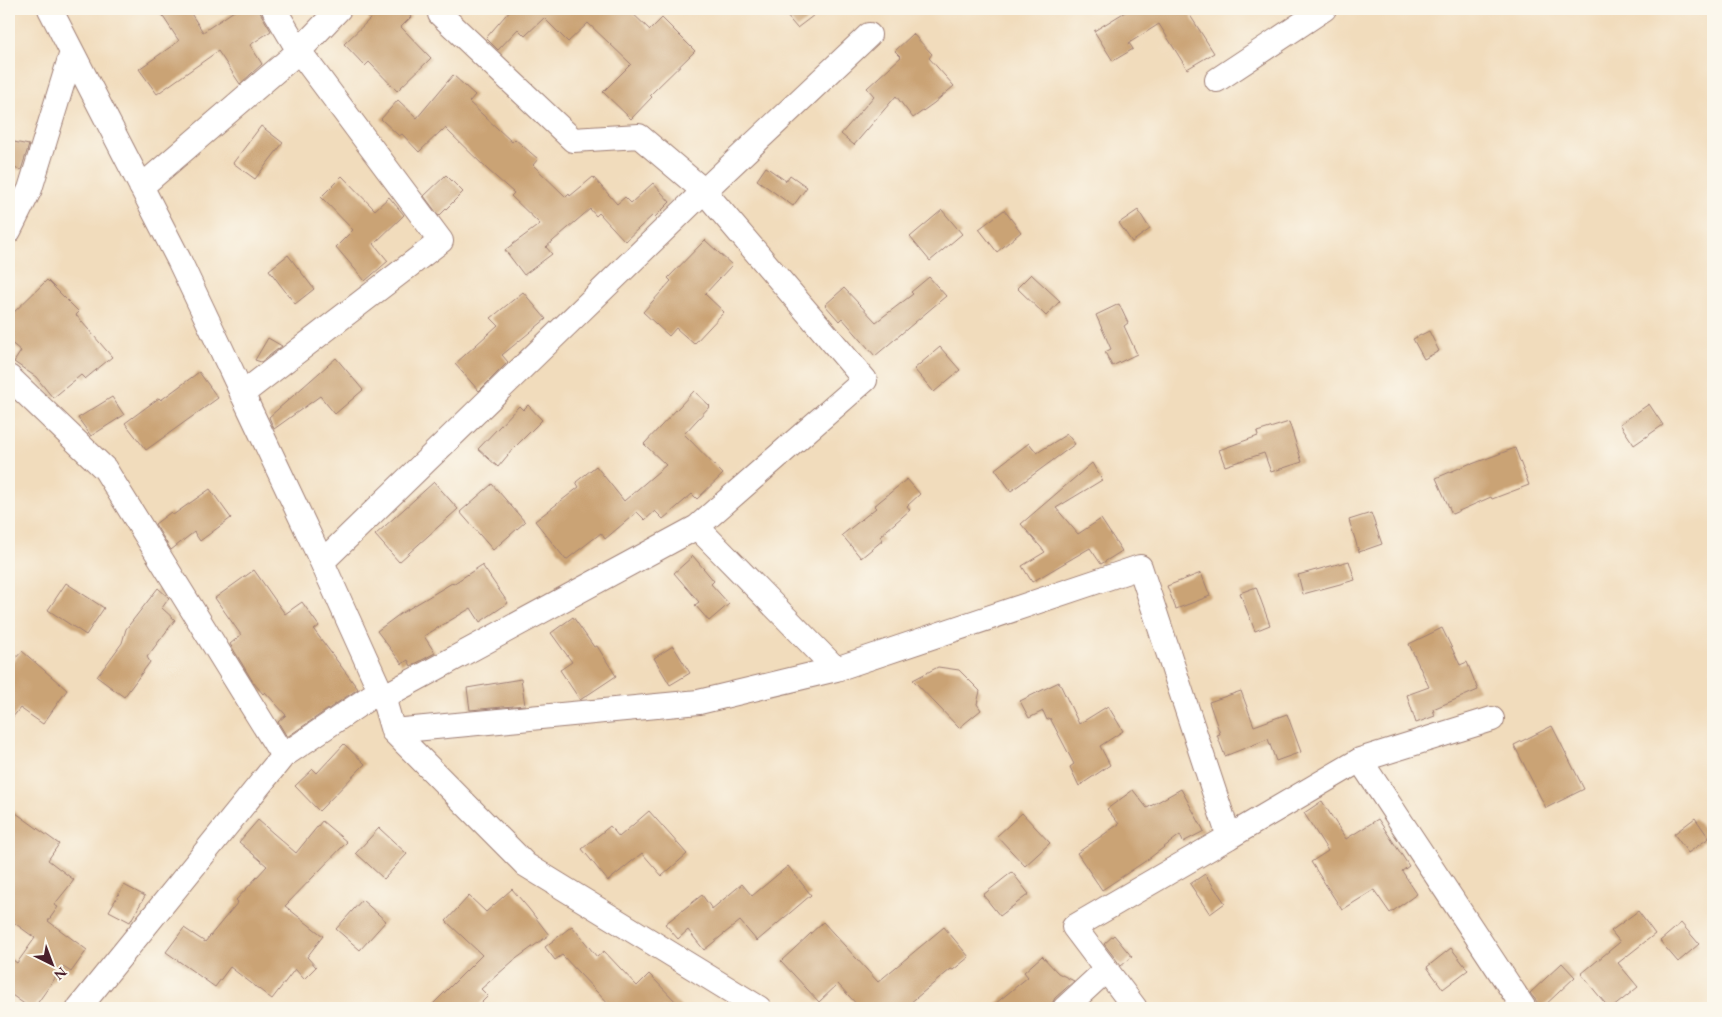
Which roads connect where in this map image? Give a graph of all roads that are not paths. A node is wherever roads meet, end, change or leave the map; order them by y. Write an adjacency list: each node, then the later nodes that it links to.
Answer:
1 (50, 9): 8 (street)
2 (274, 9): 7 (street)
3 (339, 9): 7 (street)
4 (1324, 9): 9 (street)
5 (439, 11): 11 (street)
6 (869, 36): 11 (street)
7 (299, 51): 10 (street); 14 (street)
8 (72, 52): 10 (street); 12 (street)
9 (1218, 80)
10 (141, 187): 14 (street)
11 (704, 191): 15 (street); 16 (street)
12 (9, 231)
13 (9, 377): 21 (street)
14 (242, 394): 16 (street)
15 (697, 527): 17 (street); 18 (street)
16 (322, 562): 18 (street)
17 (836, 669): 20 (street); 23 (street)
18 (381, 694): 20 (street); 21 (street)
19 (1492, 719): 22 (street)
20 (393, 731): 25 (street)
21 (284, 756): 26 (street)
22 (1360, 760): 23 (street); 29 (street)
23 (1229, 837): 24 (street)
24 (1106, 970): 27 (street); 28 (street)
25 (745, 1005)
26 (79, 1008)
27 (1065, 1008)
28 (1134, 1008)
29 (1524, 1008)

